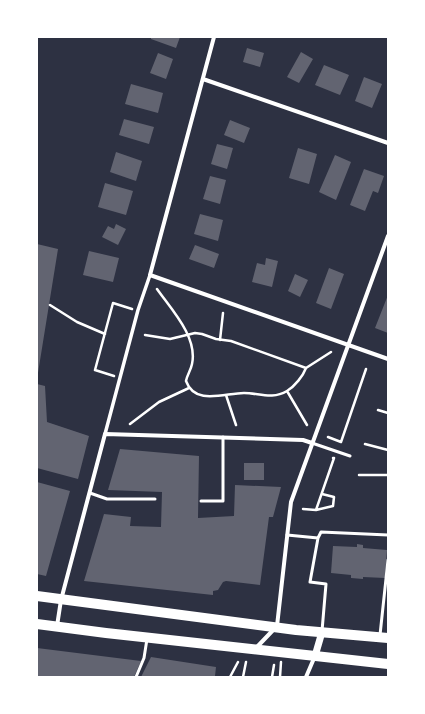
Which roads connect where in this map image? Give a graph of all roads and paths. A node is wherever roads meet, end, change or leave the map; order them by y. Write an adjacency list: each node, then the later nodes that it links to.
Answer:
1 (214, 37): 2 (street)
2 (203, 79): 3 (street); 5 (street)
3 (388, 143)
4 (388, 236): 14 (street)
5 (150, 275): 8 (street); 14 (street)
6 (157, 289): 11 (path)
7 (50, 305): 10 (path)
8 (138, 310): 10 (path); 19 (street)
9 (223, 313): 13 (path)
10 (105, 334): 19 (path)
11 (188, 334): 12 (path); 13 (path); 20 (path)
12 (145, 336)
13 (220, 340): 17 (path)
14 (349, 345): 16 (street); 31 (street)
15 (331, 352): 17 (path)
16 (388, 359)
17 (306, 368): 21 (path)
18 (366, 369): 30 (path)
19 (120, 378): 28 (street)
20 (188, 388): 22 (path); 25 (path)
21 (287, 391): 22 (path); 27 (path)
22 (226, 395): 26 (path)
23 (378, 410): 24 (path)
24 (388, 413)
25 (130, 424)
26 (236, 425)
27 (307, 425)
28 (105, 434): 29 (street); 38 (street)
29 (223, 437): 31 (street); 41 (lane)
30 (328, 437)
31 (312, 443): 35 (lane); 44 (street)
32 (365, 444): 33 (path)
33 (388, 450)
34 (328, 456): 39 (path)
35 (350, 456)
36 (358, 475): 37 (path)
37 (388, 475)
38 (90, 492): 40 (lane); 49 (street)
39 (322, 494): 43 (path); 43 (path)
40 (155, 499)
41 (201, 501)
42 (303, 509): 43 (path)
43 (316, 510)
44 (287, 535): 46 (lane); 51 (street)
45 (388, 535): 46 (lane)
46 (318, 538): 53 (lane)
47 (388, 560): 54 (lane)
48 (37, 596): 49 (main road)
49 (61, 600): 51 (main road); 52 (street)
50 (37, 624): 52 (main road)
51 (277, 626): 53 (main road); 56 (street)
52 (57, 627): 55 (main road)
53 (322, 632): 54 (main road); 57 (street)
54 (384, 637)
55 (148, 638): 56 (main road); 63 (lane)
56 (254, 650): 57 (main road)
57 (315, 656): 61 (main road); 68 (street)
58 (238, 662): 64 (path)
59 (246, 662): 65 (path)
60 (281, 662): 67 (path)
61 (388, 664)
62 (274, 665): 66 (path)
63 (136, 677)
64 (230, 677)
65 (243, 677)
66 (272, 677)
67 (280, 677)
68 (306, 677)

